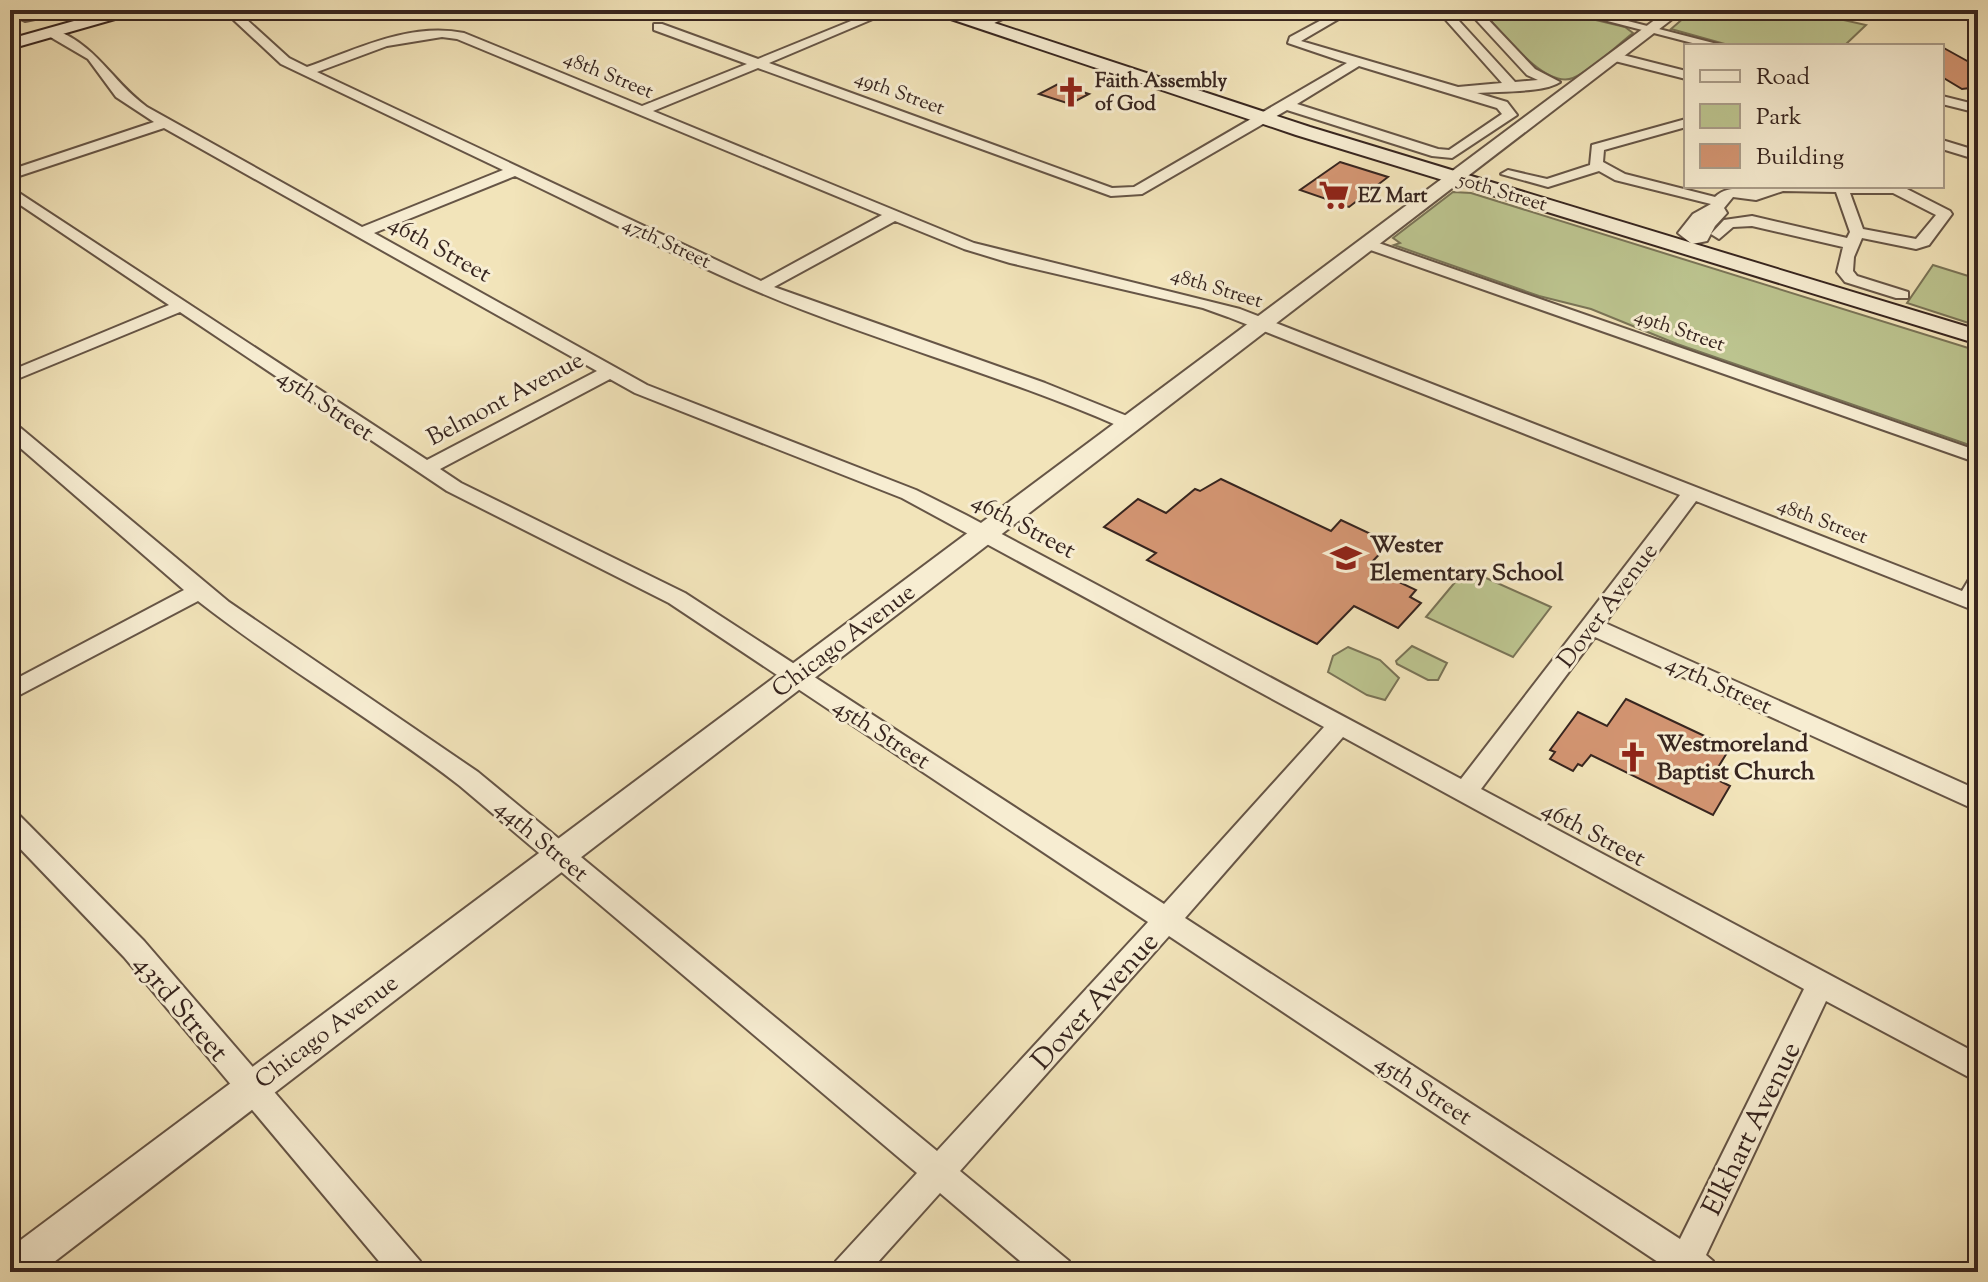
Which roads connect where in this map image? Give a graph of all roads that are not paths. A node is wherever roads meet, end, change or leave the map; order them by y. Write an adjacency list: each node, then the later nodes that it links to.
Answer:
1 (12, 10): 12 (street)
2 (130, 10): 15 (main road)
3 (229, 10): 21 (street, 47th Street)
4 (888, 10): 20 (street)
5 (939, 10): 13 (main road, 50th Street)
6 (1015, 10): 13 (street)
7 (1348, 10): 19 (street)
8 (1443, 10): 24 (street)
9 (1473, 10): 23 (street)
10 (1571, 10): 11 (street)
11 (1665, 14): 17 (street); 18 (street, Chicago Avenue)
12 (29, 19)
13 (982, 25): 30 (main road, 50th Street)
14 (658, 27): 20 (street, 49th Street)
15 (51, 32): 16 (main road); 31 (street, 46th Street)
16 (10, 44)
17 (1716, 44)
18 (1615, 57): 22 (street); 23 (street, Chicago Avenue)
19 (1357, 62): 25 (street); 27 (street)
20 (757, 64): 29 (street); 30 (street, 49th Street)
21 (307, 71): 29 (street, 48th Street); 38 (street, 47th Street)
22 (1684, 74)
23 (1564, 85): 24 (street); 41 (street, Chicago Avenue)
24 (1514, 88): 25 (street)
25 (1457, 91): 34 (street)
26 (1944, 100): 28 (street)
27 (1286, 105): 30 (street); 34 (street)
28 (1978, 109)
29 (642, 111): 47 (street, 48th Street)
30 (1262, 117): 36 (main road, 50th Street)
31 (165, 123): 40 (street); 48 (street, 46th Street)
32 (1684, 124): 37 (street)
33 (1944, 145): 35 (street)
34 (1437, 153): 36 (street)
35 (1978, 156)
36 (1419, 166): 41 (main road, 50th Street)
37 (1599, 167): 39 (street); 42 (street)
38 (516, 170): 48 (street); 52 (street, 47th Street)
39 (1508, 174)
40 (10, 175)
41 (1456, 177): 51 (street, Chicago Avenue); 56 (main road, 50th Street)
42 (1779, 188)
43 (1802, 188): 45 (street)
44 (1894, 188): 45 (street); 50 (street)
45 (1842, 190): 50 (street)
46 (10, 191): 54 (street, 45th Street)
47 (894, 215): 52 (street); 55 (street, 48th Street)
48 (361, 233): 57 (street, 46th Street)
49 (1719, 234): 50 (street)
50 (1854, 238): 53 (street)
51 (1367, 244): 55 (street, Chicago Avenue); 61 (street, 49th Street)
52 (761, 287): 59 (street, 47th Street)
53 (1902, 295)
54 (180, 306): 58 (street); 62 (street, 45th Street)
55 (1262, 324): 59 (street, Chicago Avenue); 63 (street, 48th Street)
56 (1978, 337)
57 (609, 372): 62 (street, Belmont Avenue); 64 (street, 46th Street)
58 (10, 377)
59 (1130, 424): 64 (street, Chicago Avenue)
60 (10, 429): 66 (street, 44th Street)
61 (1978, 457)
62 (425, 469): 69 (street, 45th Street)
63 (1692, 493): 67 (street, 48th Street); 68 (street, Dover Avenue)
64 (984, 533): 69 (street, Chicago Avenue); 71 (street, 46th Street)
65 (1978, 581): 67 (street)
66 (199, 591): 70 (street); 75 (street, 44th Street)
67 (1973, 603)
68 (1591, 626): 72 (street, Dover Avenue); 73 (street, 47th Street)
69 (795, 676): 75 (street, Chicago Avenue); 76 (street, 45th Street)
70 (10, 692)
71 (1339, 726): 72 (street, 46th Street); 76 (street, Dover Avenue)
72 (1464, 793): 77 (street, 46th Street)
73 (1978, 801)
74 (10, 822): 79 (street, 43rd Street)
75 (559, 854): 79 (street, Chicago Avenue); 80 (street, 44th Street)
76 (1166, 920): 80 (street, Dover Avenue); 81 (street, 45th Street)
77 (1820, 984): 78 (street, 46th Street); 81 (street, Elkhart Avenue)
78 (1978, 1069)
79 (251, 1089): 82 (street, Chicago Avenue); 83 (street, 43rd Street)
80 (938, 1171): 84 (street, Dover Avenue); 85 (street, 44th Street)
81 (1690, 1268)
82 (10, 1272)
83 (409, 1272)
84 (847, 1272)
85 (1058, 1272)

